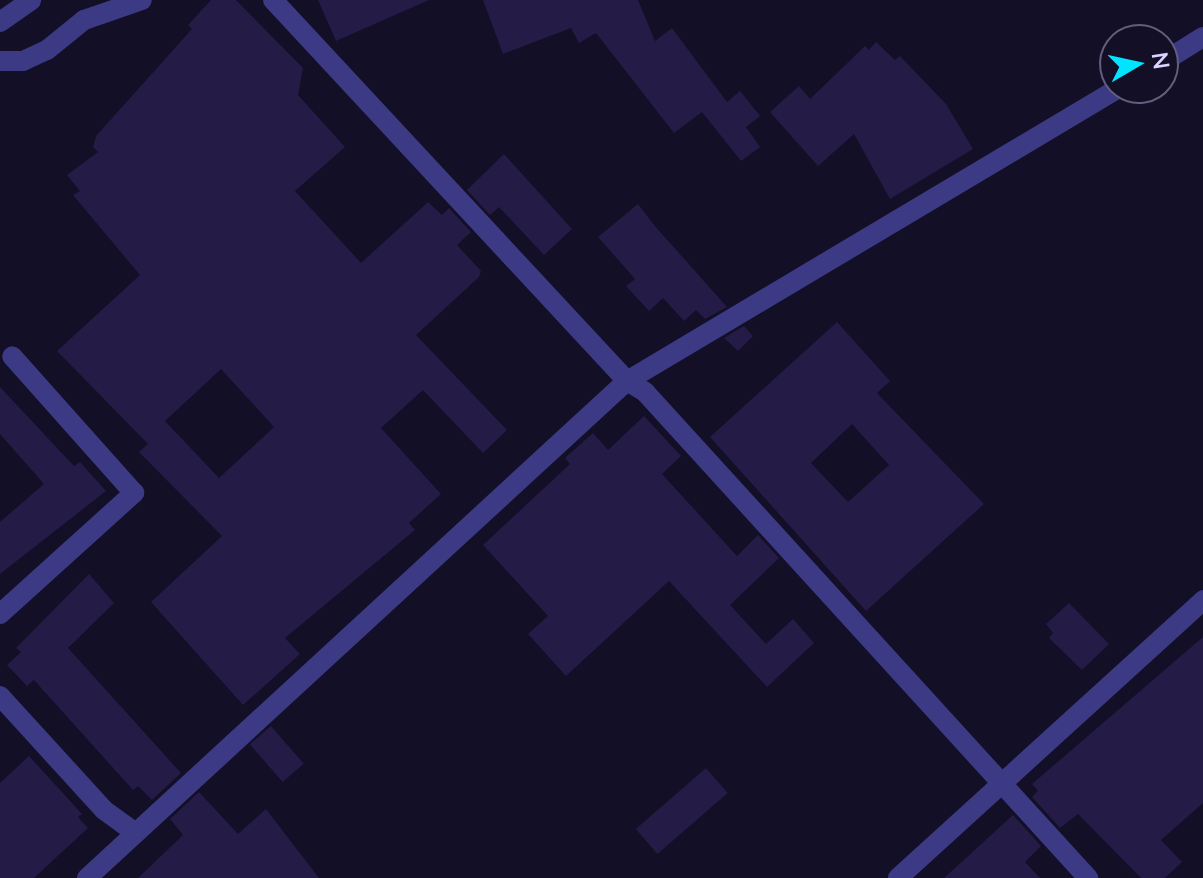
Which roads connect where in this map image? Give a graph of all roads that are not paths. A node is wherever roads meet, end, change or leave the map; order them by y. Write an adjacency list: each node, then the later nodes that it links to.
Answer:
1 (31, 0): 4 (street)
2 (142, 0): 7 (street)
3 (273, 0): 10 (street)
4 (0, 22)
5 (1203, 37): 6 (street)
6 (1179, 52)
7 (0, 61)
8 (1099, 100): 10 (street)
9 (12, 356): 12 (street)
10 (627, 381): 14 (street); 15 (street)
11 (1203, 600): 14 (street)
12 (0, 614)
13 (0, 696): 15 (street)
14 (1001, 783): 17 (street); 18 (street)
15 (136, 833): 16 (street)
16 (87, 878)
17 (898, 878)
18 (1088, 878)

